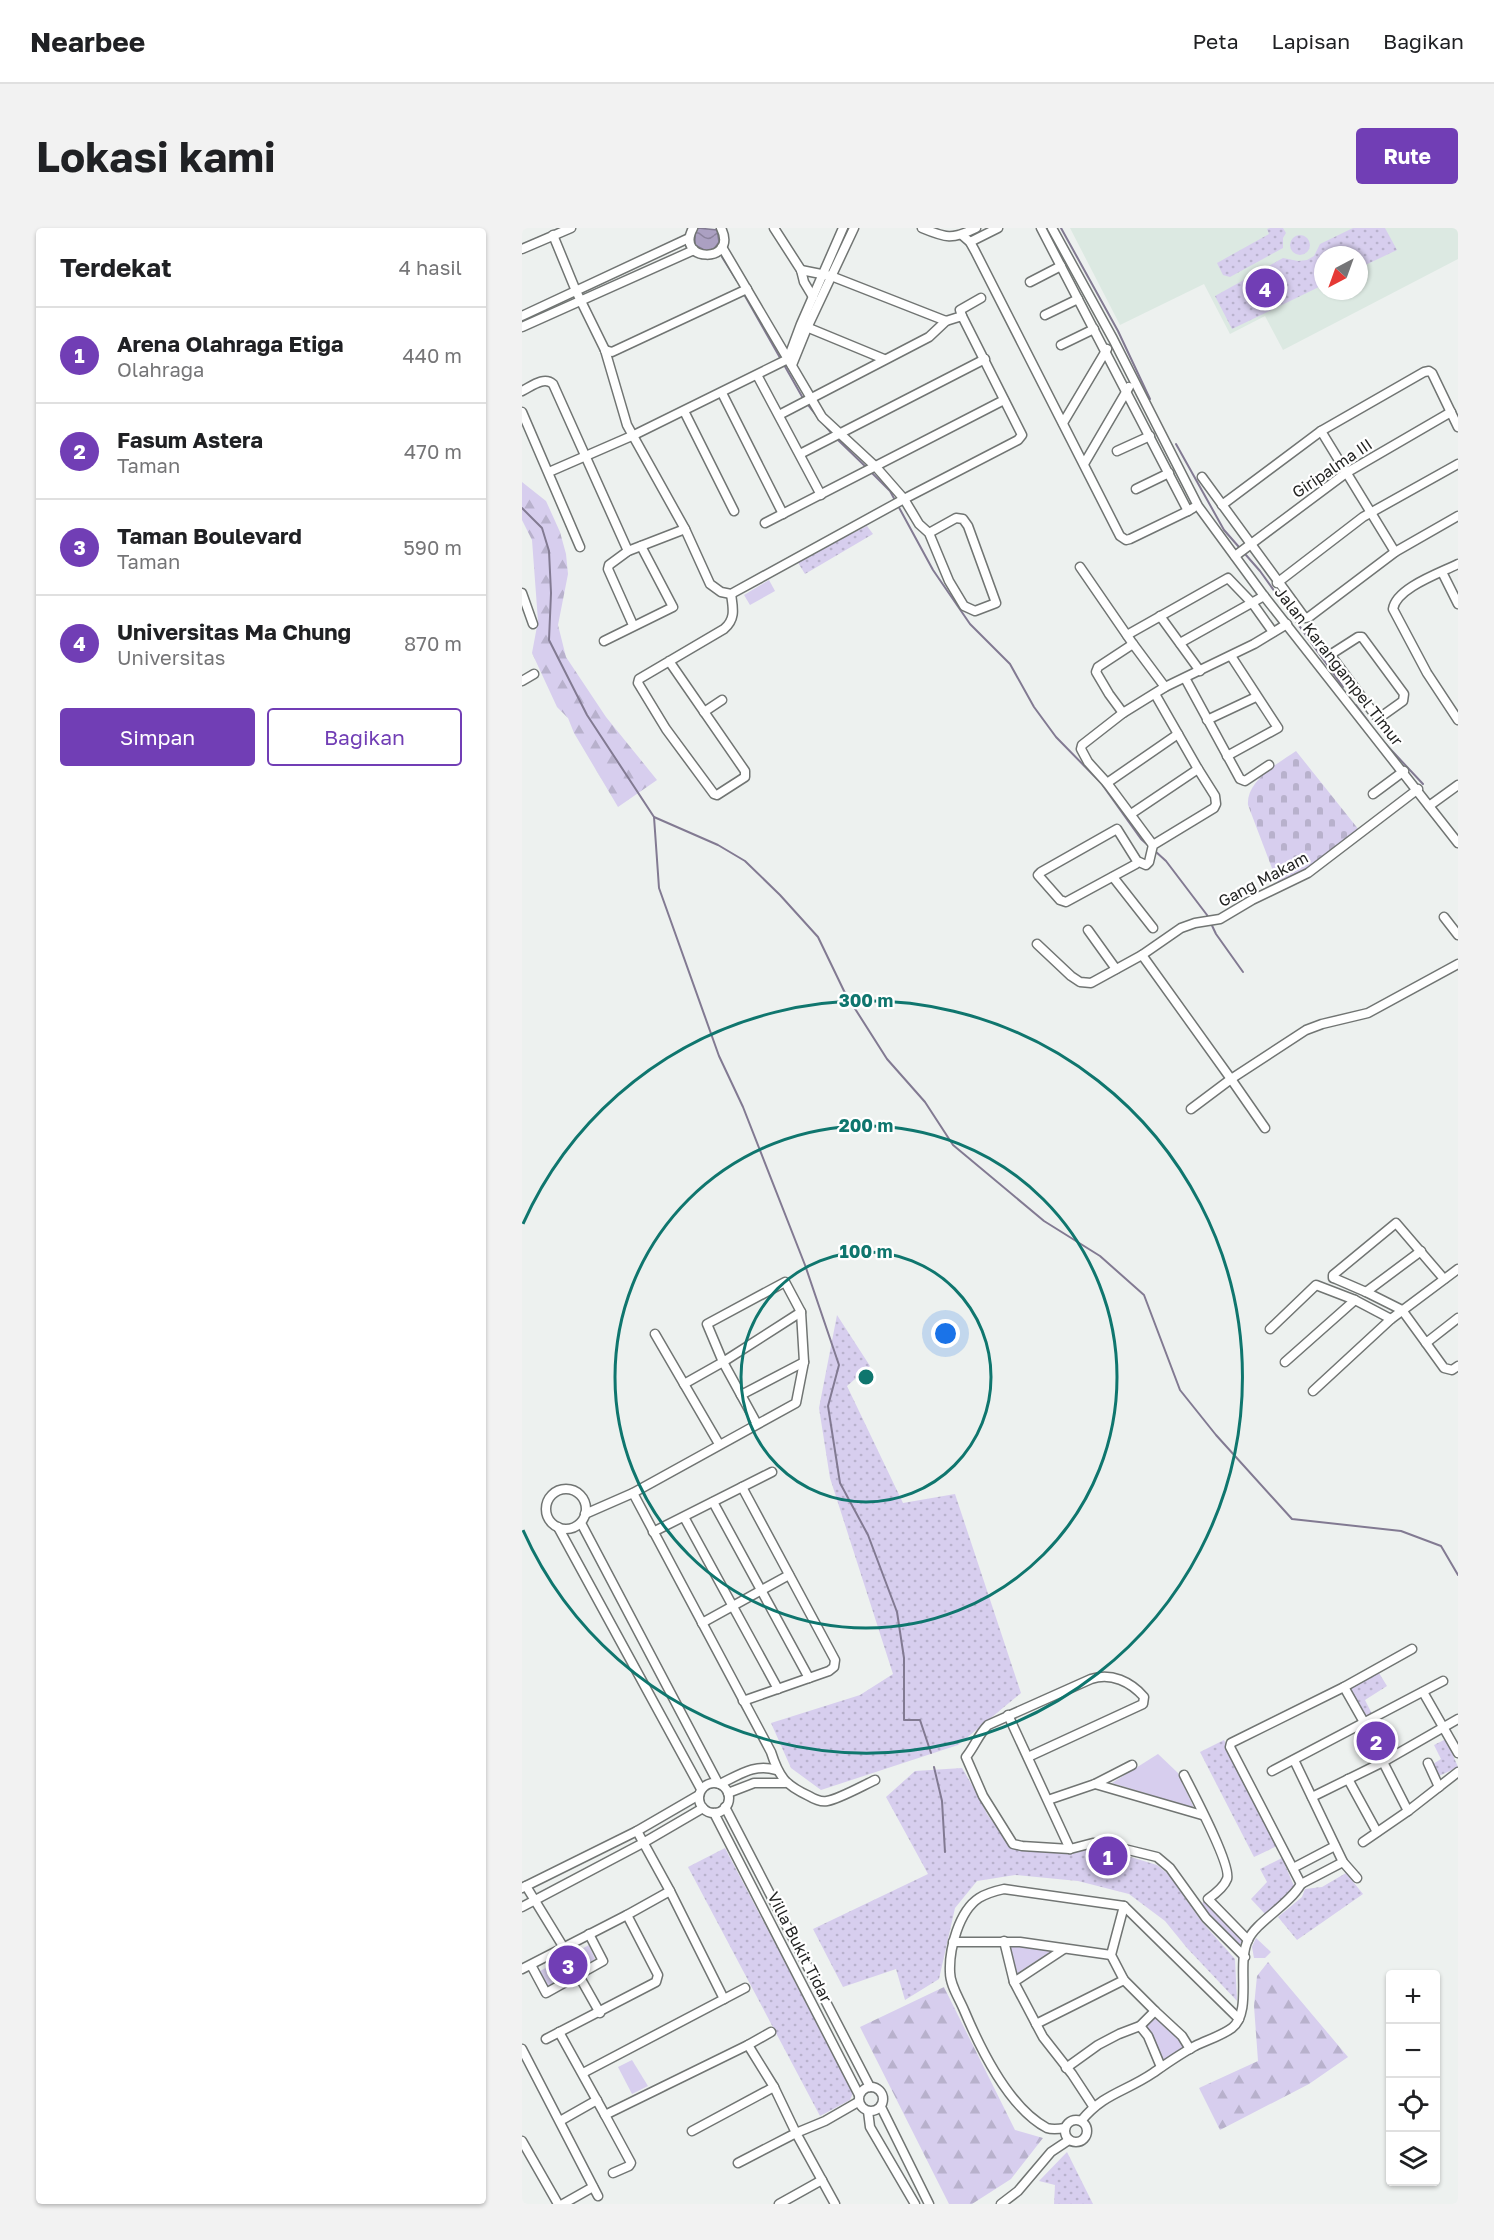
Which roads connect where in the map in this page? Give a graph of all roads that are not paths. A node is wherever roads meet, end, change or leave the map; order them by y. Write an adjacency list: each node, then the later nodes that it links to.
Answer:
1 (571, 228): 11 (street)
2 (774, 228): 21 (street)
3 (843, 228): 22 (street)
4 (854, 228): 22 (street)
5 (922, 228): 13 (street)
6 (976, 228): 13 (street)
7 (998, 228): 14 (street)
8 (1041, 228): 19 (street)
9 (1052, 228): 37 (street, Jalan Karangampel Timur)
10 (724, 229): 15 (street)
11 (557, 232): 16 (street); 25 (street)
12 (690, 232): 17 (street); 18 (street)
13 (962, 235): 14 (street)
14 (970, 242): 55 (street)
15 (722, 247): 17 (street); 24 (street)
16 (522, 249)
17 (694, 250): 20 (street)
18 (643, 260): 20 (street); 25 (street)
19 (1061, 266): 23 (street); 28 (street)
20 (648, 270): 29 (street)
21 (801, 270): 22 (street); 26 (street)
22 (826, 275): 26 (street); 33 (street); 34 (street)
23 (1030, 282)
24 (747, 289): 39 (street); 43 (street)
25 (576, 291): 29 (street); 31 (street)
26 (813, 297): 34 (street)
27 (981, 298): 32 (street)
28 (1078, 299): 30 (street); 36 (street)
29 (581, 301): 35 (street); 39 (street)
30 (1045, 315)
31 (522, 316)
32 (962, 316): 33 (street); 42 (street)
33 (946, 321): 41 (street)
34 (804, 326): 41 (street); 43 (street)
35 (522, 327)
36 (1094, 329): 38 (street); 40 (street)
37 (1116, 344): 40 (street); 45 (street, Jalan Karangampel Timur)
38 (1061, 345)
39 (605, 350): 58 (street)
40 (1106, 350): 46 (street); 55 (street)
41 (884, 359): 50 (street)
42 (985, 359): 49 (street); 59 (street)
43 (787, 362): 44 (street); 50 (street)
44 (757, 375): 48 (street); 54 (street)
45 (1136, 384): 46 (street); 75 (street, Jalan Karangampel Timur)
46 (1126, 388): 60 (street); 64 (street)
47 (522, 391): 63 (street)
48 (722, 393): 51 (street); 79 (street)
49 (1005, 400): 66 (street); 73 (street)
50 (807, 401): 54 (street); 59 (street)
51 (684, 411): 58 (street); 77 (street)
52 (522, 412): 67 (street)
53 (1451, 412): 56 (street); 57 (street); 68 (street, Giripalma III)
54 (779, 415): 62 (street)
55 (1063, 423): 64 (street)
56 (1458, 427)
57 (1321, 431): 68 (street); 74 (street)
58 (634, 435): 63 (street); 82 (street)
59 (835, 435): 62 (street); 66 (street)
60 (1150, 436): 61 (street); 69 (street)
61 (1117, 451)
62 (800, 454): 72 (street)
63 (586, 457): 67 (street); 87 (street)
64 (1084, 464): 76 (street)
65 (1458, 464): 78 (street)
66 (871, 469): 72 (street); 73 (street)
67 (549, 472): 85 (street)
68 (1346, 472): 78 (street); 86 (street, Giripalma III)
69 (1169, 473): 71 (street); 76 (street)
70 (1202, 477): 74 (street)
71 (1136, 489)
72 (821, 495): 79 (street)
73 (899, 502): 83 (street); 94 (street)
74 (1222, 505): 86 (street)
75 (1198, 506): 76 (street); 86 (street, Jalan Karangampel Timur)
76 (1188, 510)
77 (734, 511)
78 (1370, 512): 88 (street); 92 (street)
79 (783, 514): 81 (street)
80 (1458, 516): 88 (street)
81 (765, 523)
82 (685, 529): 84 (street); 94 (street)
83 (929, 533): 83 (street)
84 (642, 546): 87 (street); 101 (street)
85 (580, 547)
86 (1242, 550): 92 (street); 95 (street, Jalan Karangampel Timur)
87 (628, 551): 101 (street)
88 (1395, 552): 92 (street)
89 (1458, 564): 91 (street)
90 (1080, 567): 103 (street)
91 (1442, 572): 97 (street); 123 (street)
92 (1278, 583)
93 (522, 593): 99 (street)
94 (731, 594): 108 (street)
95 (1264, 596): 96 (street); 100 (street, Jalan Karangampel Timur)
96 (1254, 604): 98 (street); 102 (street); 105 (street)
97 (1458, 604)
98 (1160, 616): 103 (street); 105 (street)
99 (533, 624)
100 (1287, 624): 102 (street); 118 (street, Jalan Karangampel Timur)
101 (633, 625): 104 (street)
102 (1273, 632): 107 (street)
103 (1127, 634): 106 (street)
104 (604, 641)
105 (1180, 643): 109 (street)
106 (1133, 645): 114 (street); 121 (street)
107 (1230, 656): 109 (street); 117 (street)
108 (669, 661): 120 (street); 120 (street)
109 (1200, 671): 111 (street)
110 (534, 674): 112 (street)
111 (1185, 678): 114 (street); 122 (street)
112 (522, 681)
113 (1354, 686): 116 (street); 116 (street); 118 (street)
114 (1166, 687): 115 (street)
115 (1155, 694): 121 (street); 124 (street)
116 (1360, 695): 118 (street)
117 (1256, 696): 122 (street); 125 (street)
118 (1346, 698): 128 (street, Jalan Karangampel Timur)
119 (722, 700): 120 (street)
120 (704, 712)
121 (1123, 713): 129 (street)
122 (1207, 720): 125 (street)
123 (1458, 720)
124 (1178, 734): 127 (street); 129 (street)
125 (1227, 756): 126 (street)
126 (1269, 765)
127 (1198, 769): 134 (street); 136 (street)
128 (1404, 771): 131 (street, Jalan Karangampel Timur); 132 (street)
129 (1107, 783): 134 (street)
130 (1458, 785): 133 (street)
131 (1418, 789): 133 (street, Jalan Karangampel Timur); 144 (street, Gang Makam)
132 (1373, 794)
133 (1429, 806): 135 (street, Jalan Karangampel Timur)
134 (1131, 814): 136 (street)
135 (1458, 843)
136 (1152, 848): 137 (street)
137 (1137, 861): 138 (street); 138 (street)
138 (1113, 877): 140 (street)
139 (1444, 917): 142 (street)
140 (1153, 928)
141 (1088, 930): 146 (street)
142 (1458, 935)
143 (1037, 944): 146 (street, Gang Makam)
144 (1142, 955): 146 (street, Gang Makam); 147 (street)
145 (1458, 965): 147 (street)
146 (1116, 969)
147 (1231, 1079): 148 (street); 149 (street)
148 (1191, 1108)
149 (1265, 1128)
150 (1421, 1251): 152 (street); 153 (street); 153 (street)
151 (1458, 1269): 152 (street)
152 (1444, 1279): 155 (street)
153 (1366, 1292): 155 (street)
154 (1355, 1300): 158 (street); 159 (street); 164 (street)
155 (1402, 1310): 158 (street); 161 (street)
156 (801, 1312): 162 (street); 162 (street); 163 (street)
157 (1458, 1318): 161 (street)
158 (1391, 1319): 167 (street)
159 (1270, 1329)
160 (656, 1334): 166 (street)
161 (1426, 1343): 165 (street)
162 (723, 1362): 166 (street); 168 (street)
163 (804, 1362): 168 (street); 169 (street)
164 (1285, 1362)
165 (1458, 1366)
166 (684, 1384): 170 (street)
167 (1313, 1391)
168 (741, 1395): 169 (street)
169 (757, 1424): 170 (street)
170 (719, 1444): 173 (street)
171 (772, 1472): 172 (street)
172 (742, 1487): 174 (street); 180 (street)
173 (633, 1493): 175 (street); 179 (street)
174 (713, 1502): 176 (street); 181 (street)
175 (585, 1514): 177 (street); 178 (street)
176 (684, 1517): 179 (street); 182 (street)
177 (580, 1523): 178 (street); 208 (street)
178 (558, 1527): 211 (street)
179 (653, 1532): 183 (street)
180 (789, 1575): 181 (street); 185 (street)
181 (762, 1590): 182 (street); 185 (street)
182 (732, 1606): 183 (street); 188 (street)
183 (702, 1623): 190 (street)
184 (1412, 1649): 187 (street)
185 (809, 1678): 188 (street)
186 (1443, 1681): 189 (street)
187 (1344, 1687): 193 (street); 227 (street)
188 (778, 1689): 190 (street)
189 (1423, 1692): 193 (street); 194 (street)
190 (743, 1701): 201 (street)
191 (1008, 1715): 196 (street); 196 (street); 225 (street)
192 (1458, 1719): 194 (street)
193 (1365, 1724): 197 (street)
194 (1443, 1727): 195 (street); 198 (street)
195 (1458, 1754)
196 (1028, 1757): 214 (street)
197 (1294, 1760): 202 (street); 213 (street)
198 (1383, 1762): 206 (street); 217 (street)
199 (1428, 1763): 210 (street)
200 (1132, 1765): 209 (street)
201 (777, 1770): 207 (street); 208 (street)
202 (1272, 1771)
203 (1458, 1772): 210 (street)
204 (1184, 1775): 219 (street)
205 (875, 1779): 207 (street)
206 (1348, 1779): 213 (street); 221 (street)
207 (780, 1783): 212 (street)
208 (719, 1784): 211 (street); 212 (street)
209 (1095, 1784): 214 (street); 219 (street)
210 (1439, 1787): 217 (street)
211 (700, 1792): 216 (street); 220 (street)
212 (728, 1793): 215 (street)
213 (1312, 1797): 224 (street)
214 (1048, 1800): 225 (street)
215 (725, 1807): 218 (street); 268 (street, Villa Bukit Tidar)
216 (703, 1808): 218 (street); 223 (street)
217 (1408, 1810): 221 (street)
218 (714, 1813): 269 (street, Villa Bukit Tidar)
219 (1202, 1815): 232 (street)
220 (637, 1831): 223 (street); 230 (street)
221 (1377, 1832): 222 (street)
222 (1362, 1842)
223 (644, 1843): 231 (street); 233 (street)
224 (1335, 1846): 226 (street); 227 (street)
225 (1070, 1849): 234 (street)
226 (1343, 1862): 228 (street); 229 (street)
227 (1293, 1868): 229 (street)
228 (1357, 1878)
229 (1301, 1884): 239 (street)
230 (524, 1887): 233 (street)
231 (670, 1891): 237 (street); 252 (street)
232 (1208, 1899): 234 (street); 239 (street)
233 (535, 1900): 236 (street); 242 (street)
234 (1194, 1901): 245 (street)
235 (1124, 1906): 241 (street); 244 (street); 255 (street)
236 (522, 1907)
237 (627, 1915): 238 (street); 254 (street)
238 (589, 1934): 242 (street); 248 (street)
239 (1248, 1940): 245 (street)
240 (1004, 1941): 241 (street); 243 (street); 250 (street)
241 (953, 1942): 277 (street)
242 (564, 1948): 246 (street)
243 (1064, 1949): 244 (street); 250 (street)
244 (1111, 1955): 249 (street)
245 (1245, 1957): 255 (street)
246 (531, 1965): 247 (street); 248 (street)
247 (522, 1970)
248 (578, 1974): 254 (street)
249 (1124, 1980): 253 (street); 256 (street)
250 (1014, 1982): 256 (street)
251 (745, 1988): 252 (street)
252 (724, 1999): 266 (street)
253 (1155, 2011): 257 (street); 263 (street)
254 (600, 2013): 258 (street)
255 (1239, 2019): 263 (street)
256 (1036, 2024): 265 (street)
257 (1140, 2026): 264 (street); 265 (street)
258 (559, 2032): 260 (street); 266 (street)
259 (771, 2032): 261 (street)
260 (546, 2039)
261 (748, 2045): 267 (street); 274 (street)
262 (522, 2049): 275 (street)
263 (1190, 2049): 264 (street)
264 (1161, 2067): 271 (street)
265 (1066, 2068): 271 (street)
266 (582, 2073): 270 (street)
267 (774, 2087): 278 (street); 279 (street)
268 (870, 2087): 269 (street); 272 (street)
269 (859, 2098): 273 (street); 279 (street)
270 (597, 2100): 274 (street); 275 (street)
271 (1093, 2106): 276 (street)
272 (881, 2107): 273 (street); 292 (street)
273 (868, 2112): 291 (street)
274 (605, 2115): 283 (street)
275 (560, 2121): 285 (street)
276 (1081, 2121): 277 (street); 281 (street)
277 (1065, 2128): 281 (street)
278 (693, 2131)
279 (796, 2133): 282 (street); 284 (street)
280 (522, 2140): 287 (street)
281 (1073, 2143): 293 (street)
282 (738, 2163)
283 (613, 2173)
284 (822, 2180): 289 (street); 290 (street)
285 (593, 2187): 286 (street); 288 (street)
286 (598, 2196)
287 (558, 2204)
288 (563, 2204)
289 (779, 2204)
290 (835, 2204)
291 (915, 2204)
292 (929, 2204)
293 (1001, 2204)

